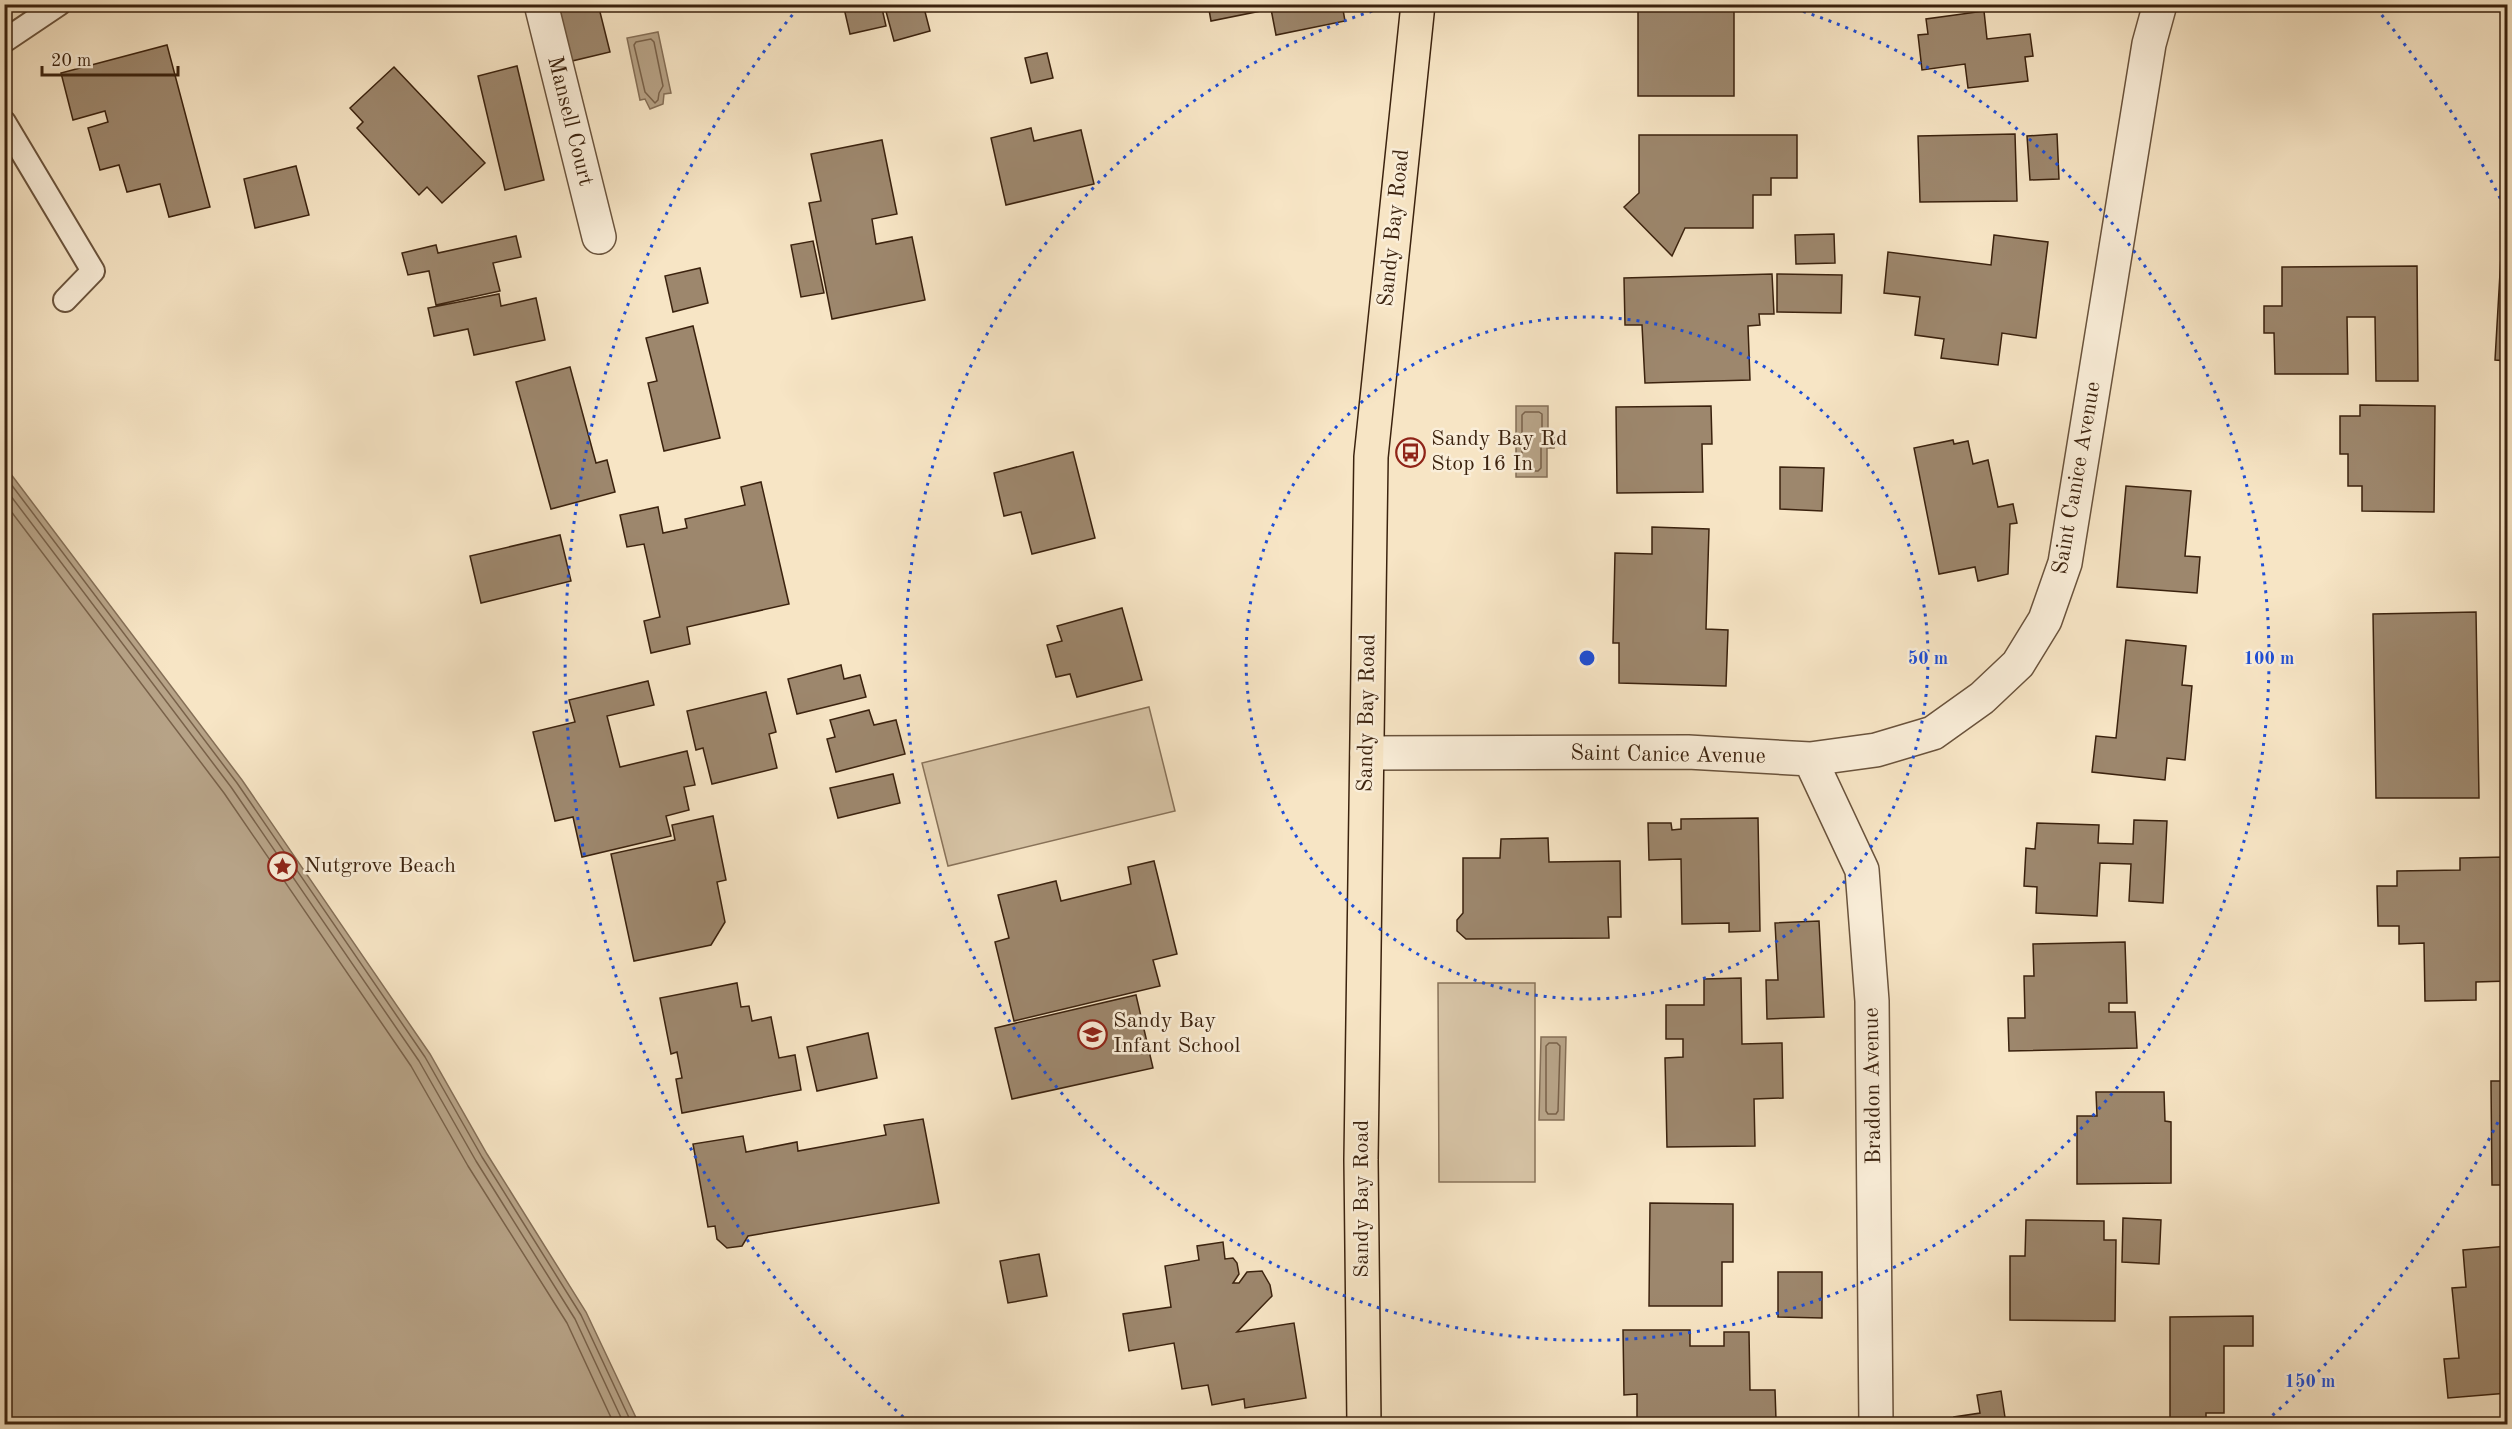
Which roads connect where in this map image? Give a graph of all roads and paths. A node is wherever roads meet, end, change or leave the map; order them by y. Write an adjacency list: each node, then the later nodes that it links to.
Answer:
1 (59, 4): 5 (lane)
2 (541, 4): 7 (street, Mansell Court)
3 (1418, 4): 9 (main road, Sandy Bay Road)
4 (2160, 4): 10 (street, Saint Canice Avenue)
5 (4, 41)
6 (4, 122): 8 (lane)
7 (599, 237)
8 (65, 300)
9 (1367, 753): 10 (street, Saint Canice Avenue); 11 (main road, Sandy Bay Road)
10 (1810, 759): 12 (street, Braddon Avenue)
11 (1364, 1425)
12 (1876, 1425)

